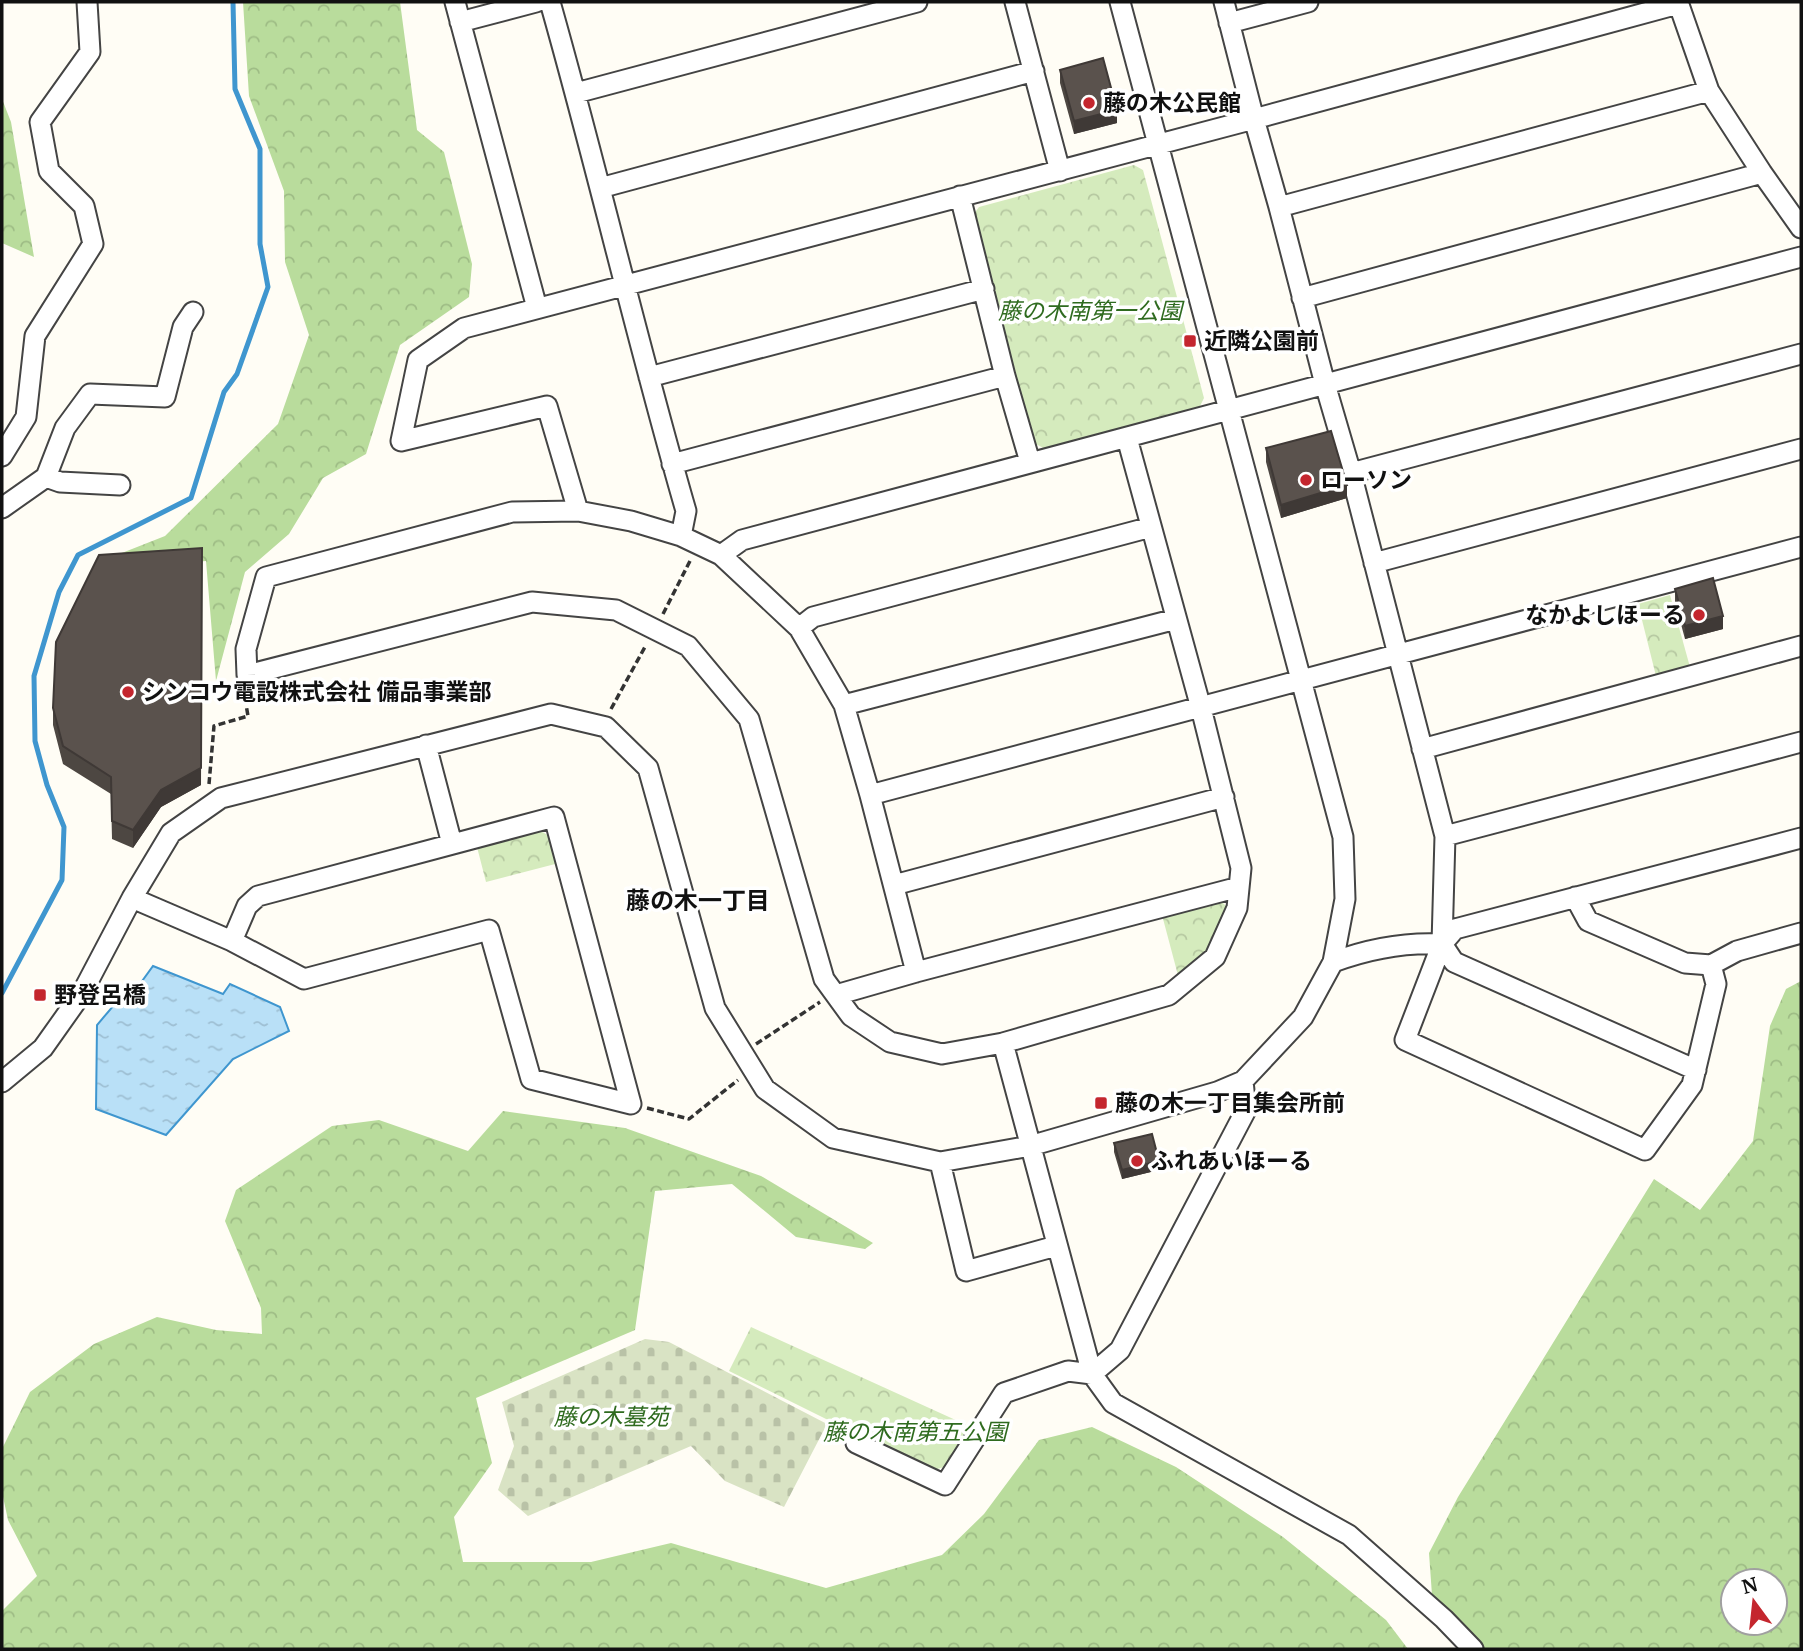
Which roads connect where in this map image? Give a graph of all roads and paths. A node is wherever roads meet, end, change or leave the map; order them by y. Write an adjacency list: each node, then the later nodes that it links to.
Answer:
1 (88, 2): 37 (street)
2 (455, 2): 11 (street)
3 (536, 2): 11 (street)
4 (550, 2): 15 (street)
5 (917, 2): 15 (street)
6 (1015, 2): 13 (street)
7 (1120, 2): 17 (street)
8 (1224, 2): 12 (street)
9 (1308, 2): 12 (street)
10 (1678, 3): 14 (street); 16 (street)
11 (460, 22): 28 (street)
12 (1229, 23): 16 (street)
13 (1034, 72): 18 (street); 20 (street)
14 (1709, 91): 19 (street); 22 (street)
15 (576, 93): 20 (street)
16 (1254, 119): 17 (street); 22 (street)
17 (1158, 144): 18 (street); 34 (street)
18 (1060, 171): 21 (street)
19 (1762, 173): 23 (street); 27 (street)
20 (600, 188): 25 (street)
21 (960, 196): 25 (street); 26 (street)
22 (1279, 207): 27 (street)
23 (1801, 228)
24 (1801, 257): 33 (street)
25 (624, 286): 28 (street); 32 (street)
26 (984, 289): 31 (street); 32 (street)
27 (1302, 298): 33 (street)
28 (537, 308): 44 (street)
29 (193, 312): 41 (street)
30 (1801, 354): 40 (street)
31 (1005, 376): 38 (street); 39 (street)
32 (649, 377): 39 (street)
33 (1325, 384): 34 (street); 40 (street)
34 (1229, 410): 35 (street); 55 (street)
35 (1127, 438): 38 (street); 45 (street)
36 (1801, 449): 49 (street)
37 (2, 456)
38 (1030, 462): 48 (street)
39 (672, 464): 46 (street)
40 (1351, 473): 49 (street)
41 (46, 477): 42 (street); 43 (street)
42 (120, 485)
43 (2, 508)
44 (578, 511): 46 (street); 54 (street)
45 (1151, 527): 50 (street); 51 (street)
46 (681, 536): 48 (street)
47 (1801, 547): 53 (street)
48 (721, 555): 51 (street)
49 (1374, 563): 53 (street)
50 (1176, 619): 56 (street); 57 (street)
51 (799, 628): 56 (street)
52 (1801, 646): 60 (street)
53 (1398, 655): 55 (street); 60 (street)
54 (247, 675): 61 (path); 77 (street)
55 (1301, 680): 57 (street); 74 (street)
56 (844, 705): 62 (street)
57 (1201, 708): 62 (street); 63 (street)
58 (1801, 742): 64 (street)
59 (426, 745): 66 (street); 70 (street); 86 (street)
60 (1422, 748): 64 (street)
61 (209, 784)
62 (870, 795): 67 (street)
63 (1224, 797): 67 (street); 68 (street)
64 (1445, 836): 73 (street)
65 (1801, 838): 69 (street)
66 (452, 844): 72 (street); 84 (street)
67 (894, 886): 76 (street)
68 (1238, 887): 76 (street); 78 (street)
69 (1575, 897): 73 (street); 75 (street)
70 (132, 898): 72 (street); 83 (street)
71 (1801, 933): 75 (street)
72 (232, 941): 84 (street)
73 (1442, 944): 74 (street); 80 (street); 80 (street)
74 (1333, 962): 82 (street)
75 (1711, 965): 80 (street)
76 (916, 972): 77 (street)
77 (835, 993): 78 (street); 79 (path)
78 (1003, 1043): 85 (street)
79 (754, 1045)
80 (1696, 1070)
81 (738, 1080): 84 (path)
82 (1243, 1080): 85 (street); 88 (street)
83 (2, 1083)
84 (631, 1104)
85 (1030, 1146): 86 (street); 87 (street)
86 (940, 1162): 87 (street)
87 (1056, 1246): 88 (street)
88 (1092, 1374): 89 (street); 90 (street)
89 (856, 1443)
90 (1473, 1649)

